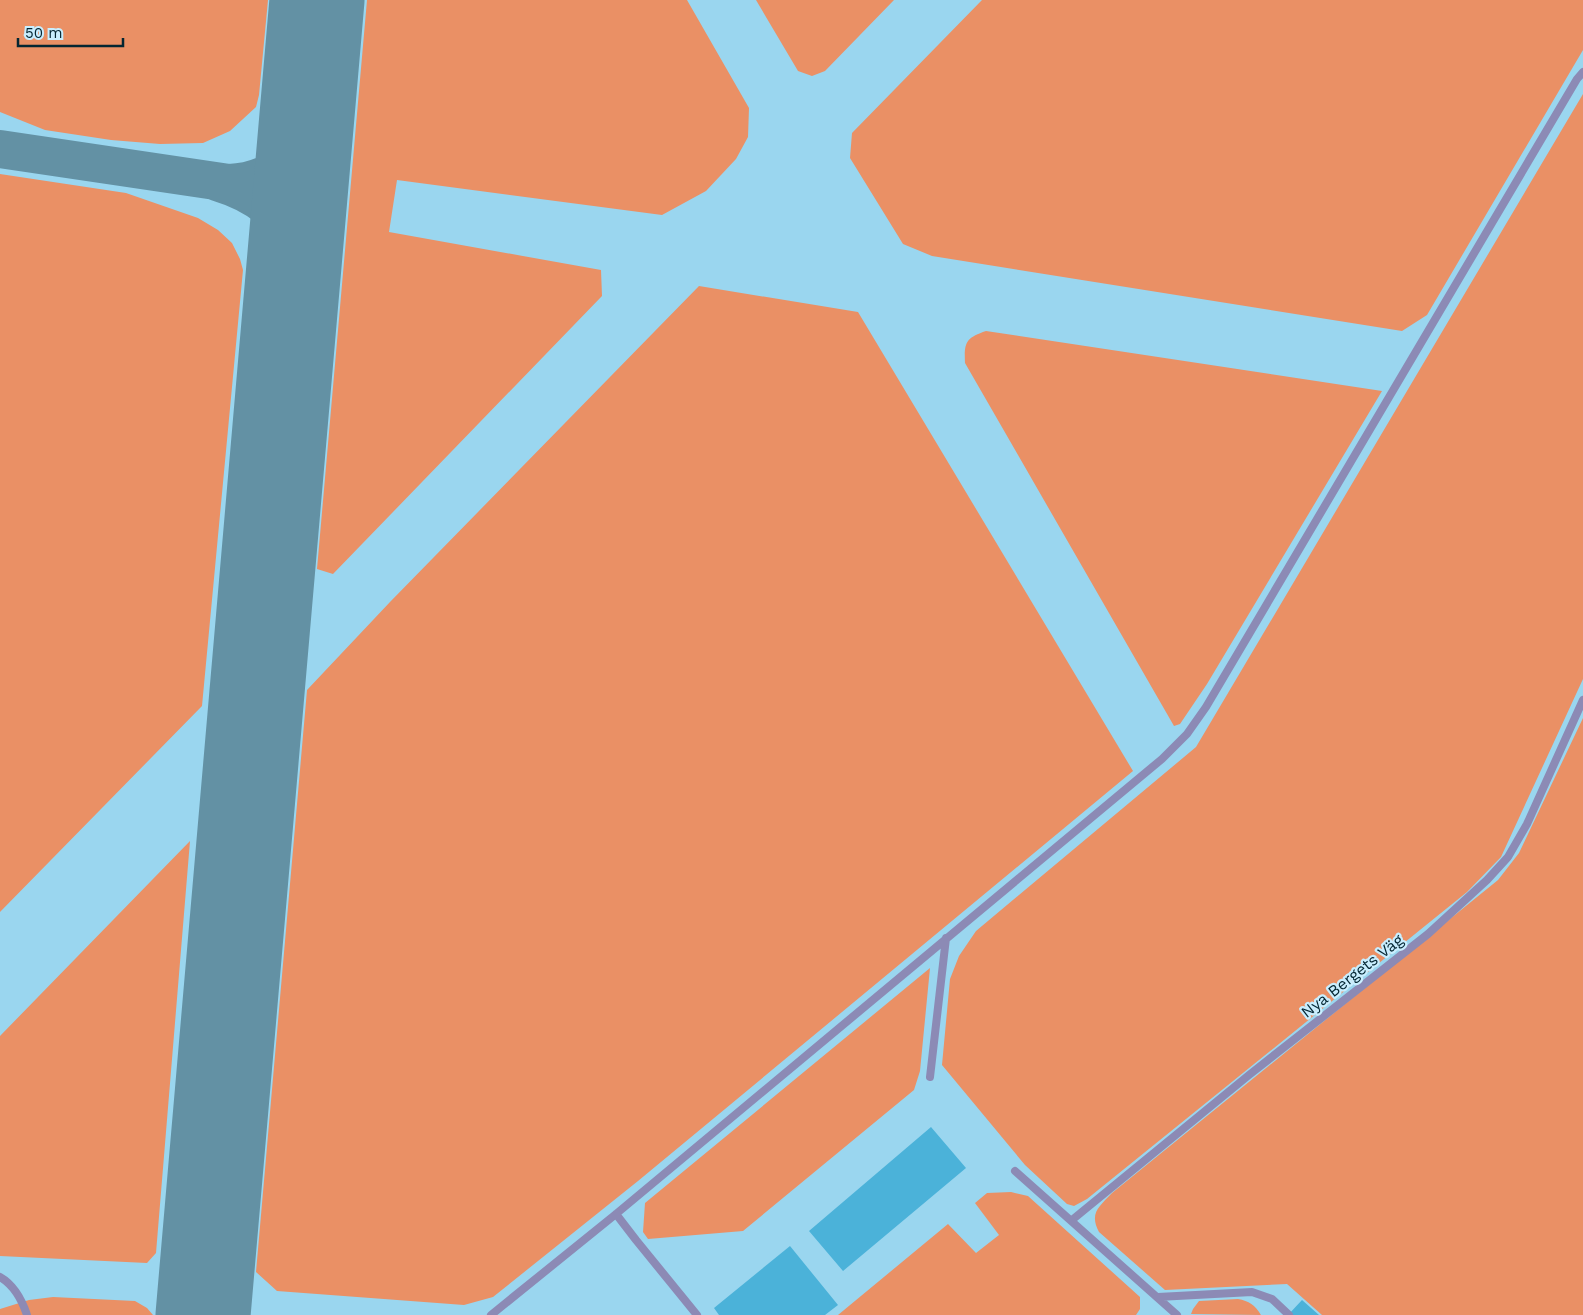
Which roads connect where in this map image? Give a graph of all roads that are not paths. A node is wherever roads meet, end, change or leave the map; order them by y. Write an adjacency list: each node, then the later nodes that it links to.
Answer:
1 (1583, 72): 3 (lane)
2 (1583, 700): 7 (lane, Nya Bergets Väg)
3 (946, 938): 4 (lane); 6 (lane)
4 (930, 1077)
5 (1014, 1171): 7 (lane)
6 (616, 1214): 12 (lane); 13 (lane)
7 (1072, 1220): 9 (lane)
8 (0, 1277): 11 (lane)
9 (1158, 1297): 10 (lane); 14 (lane)
10 (1174, 1314)
11 (27, 1315)
12 (491, 1315)
13 (698, 1315)
14 (1289, 1315)

